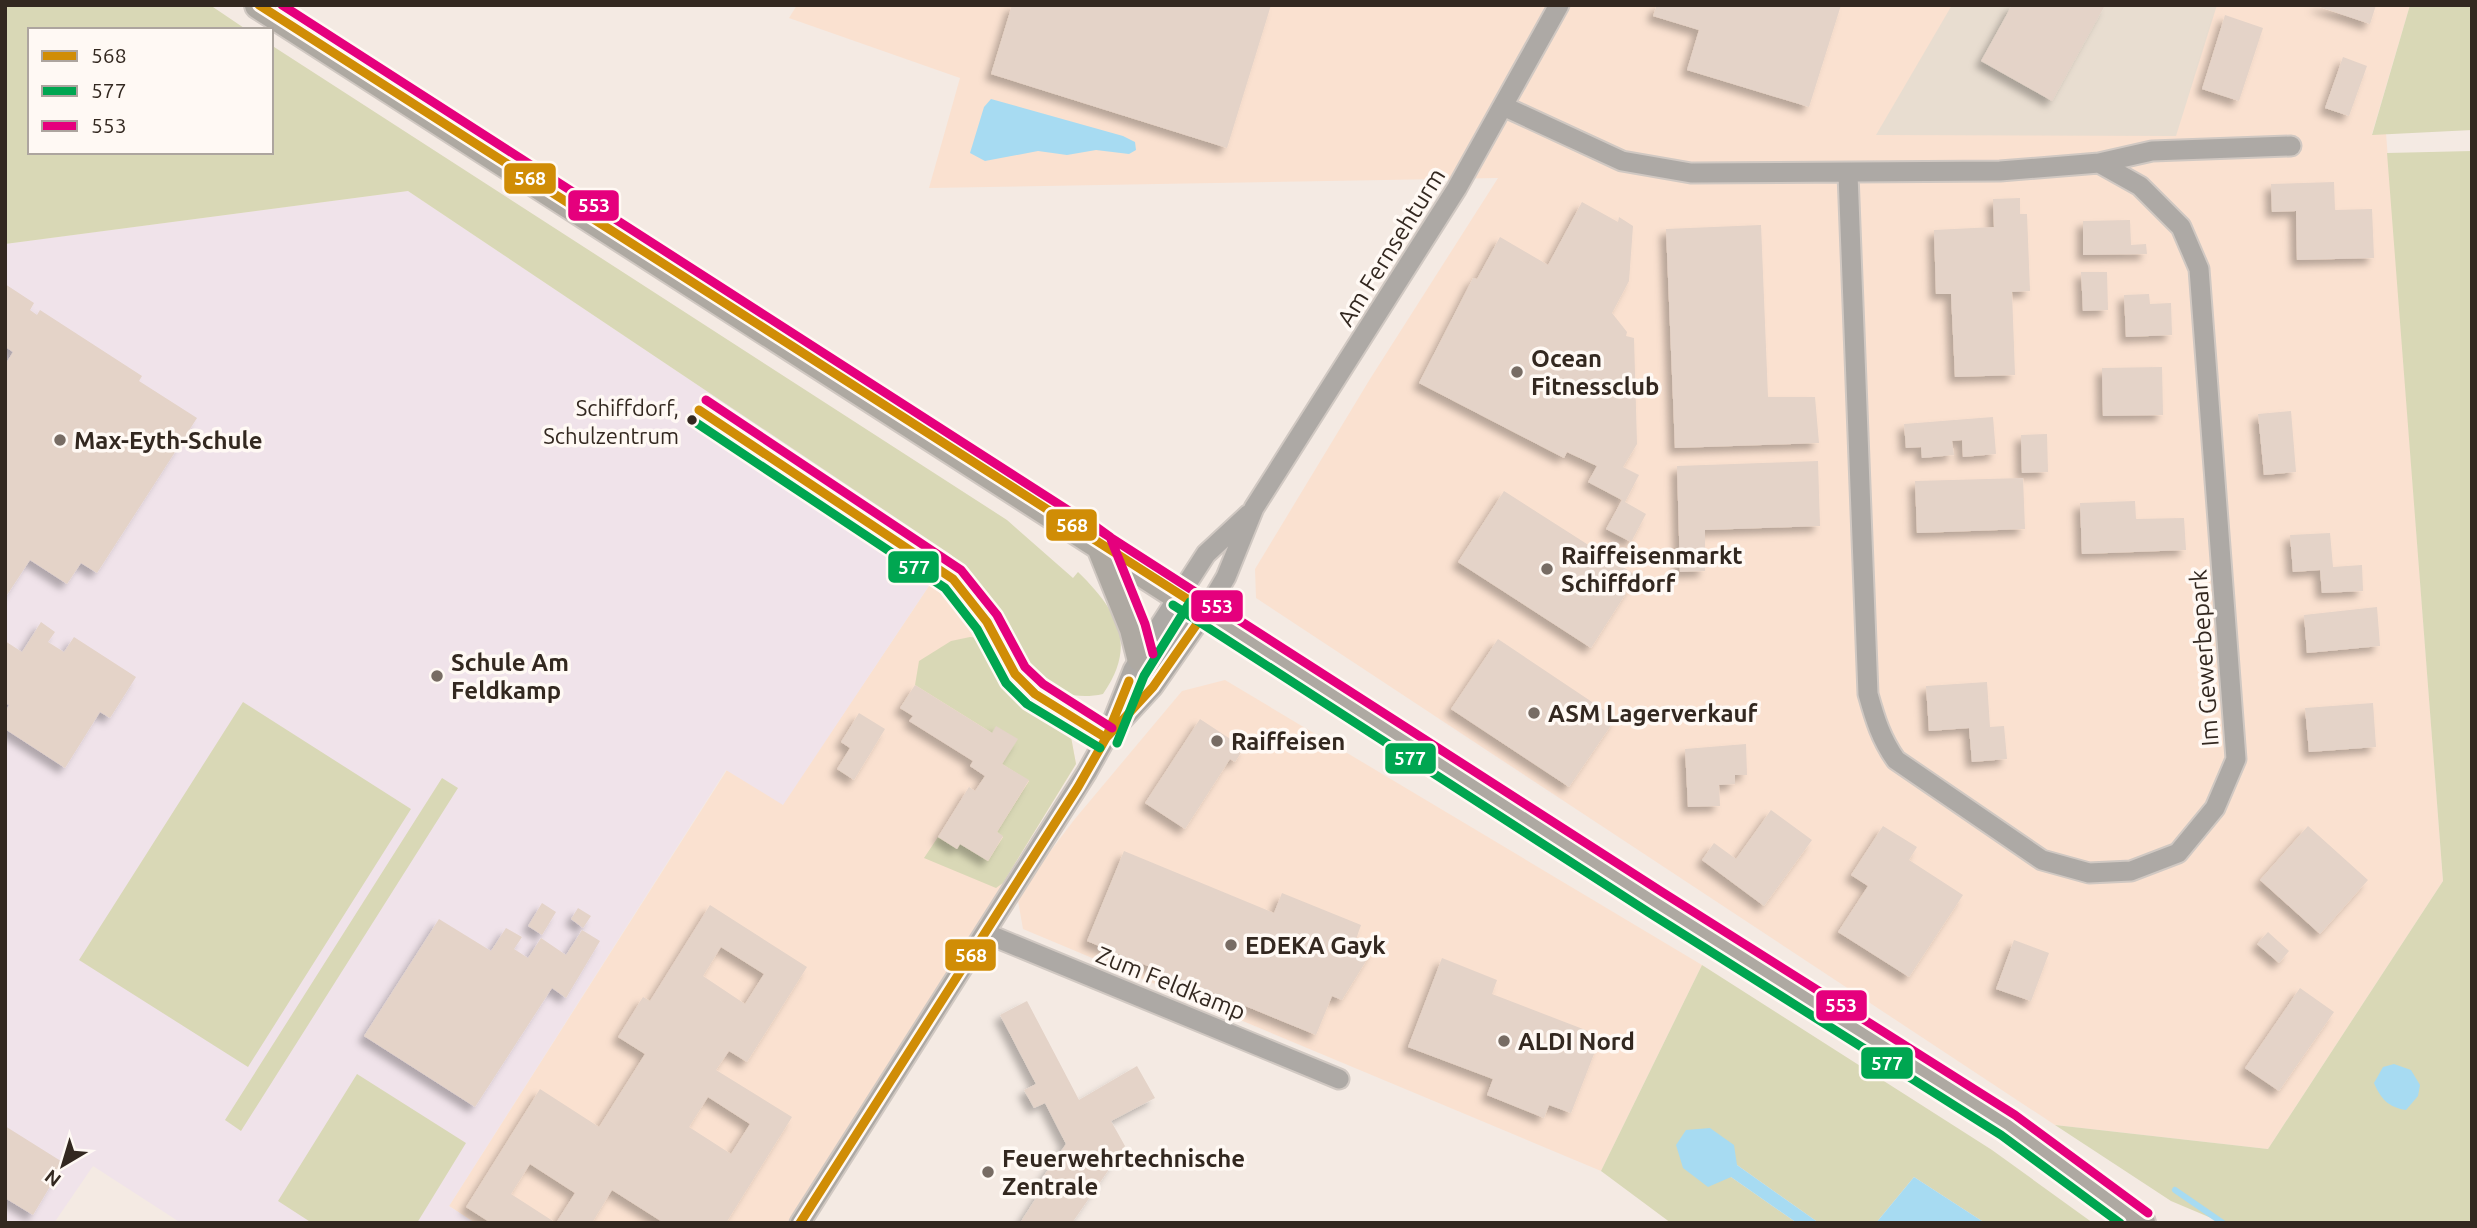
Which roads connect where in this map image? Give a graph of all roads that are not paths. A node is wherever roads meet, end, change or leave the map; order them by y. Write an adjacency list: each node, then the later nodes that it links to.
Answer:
1 (259, 5): 8 (main road)
2 (1559, 5): 3 (street, Am Fernsehturm)
3 (1503, 106): 6 (street); 7 (street, Am Fernsehturm)
4 (2291, 146): 5 (street)
5 (2099, 163): 6 (street); 6 (street, Im Gewerbepark)
6 (1849, 174)
7 (1254, 509): 9 (street, Am Fernsehturm); 10 (street, Am Fernsehturm)
8 (1099, 542): 9 (main road); 11 (main road)
9 (1180, 595): 10 (main road); 11 (street)
10 (1206, 611): 12 (street); 16 (main road)
11 (1141, 657): 12 (street)
12 (1106, 738): 13 (street)
13 (985, 933): 14 (street, Zum Feldkamp); 15 (street)
14 (1339, 1079)
15 (800, 1223)
16 (2141, 1223)

